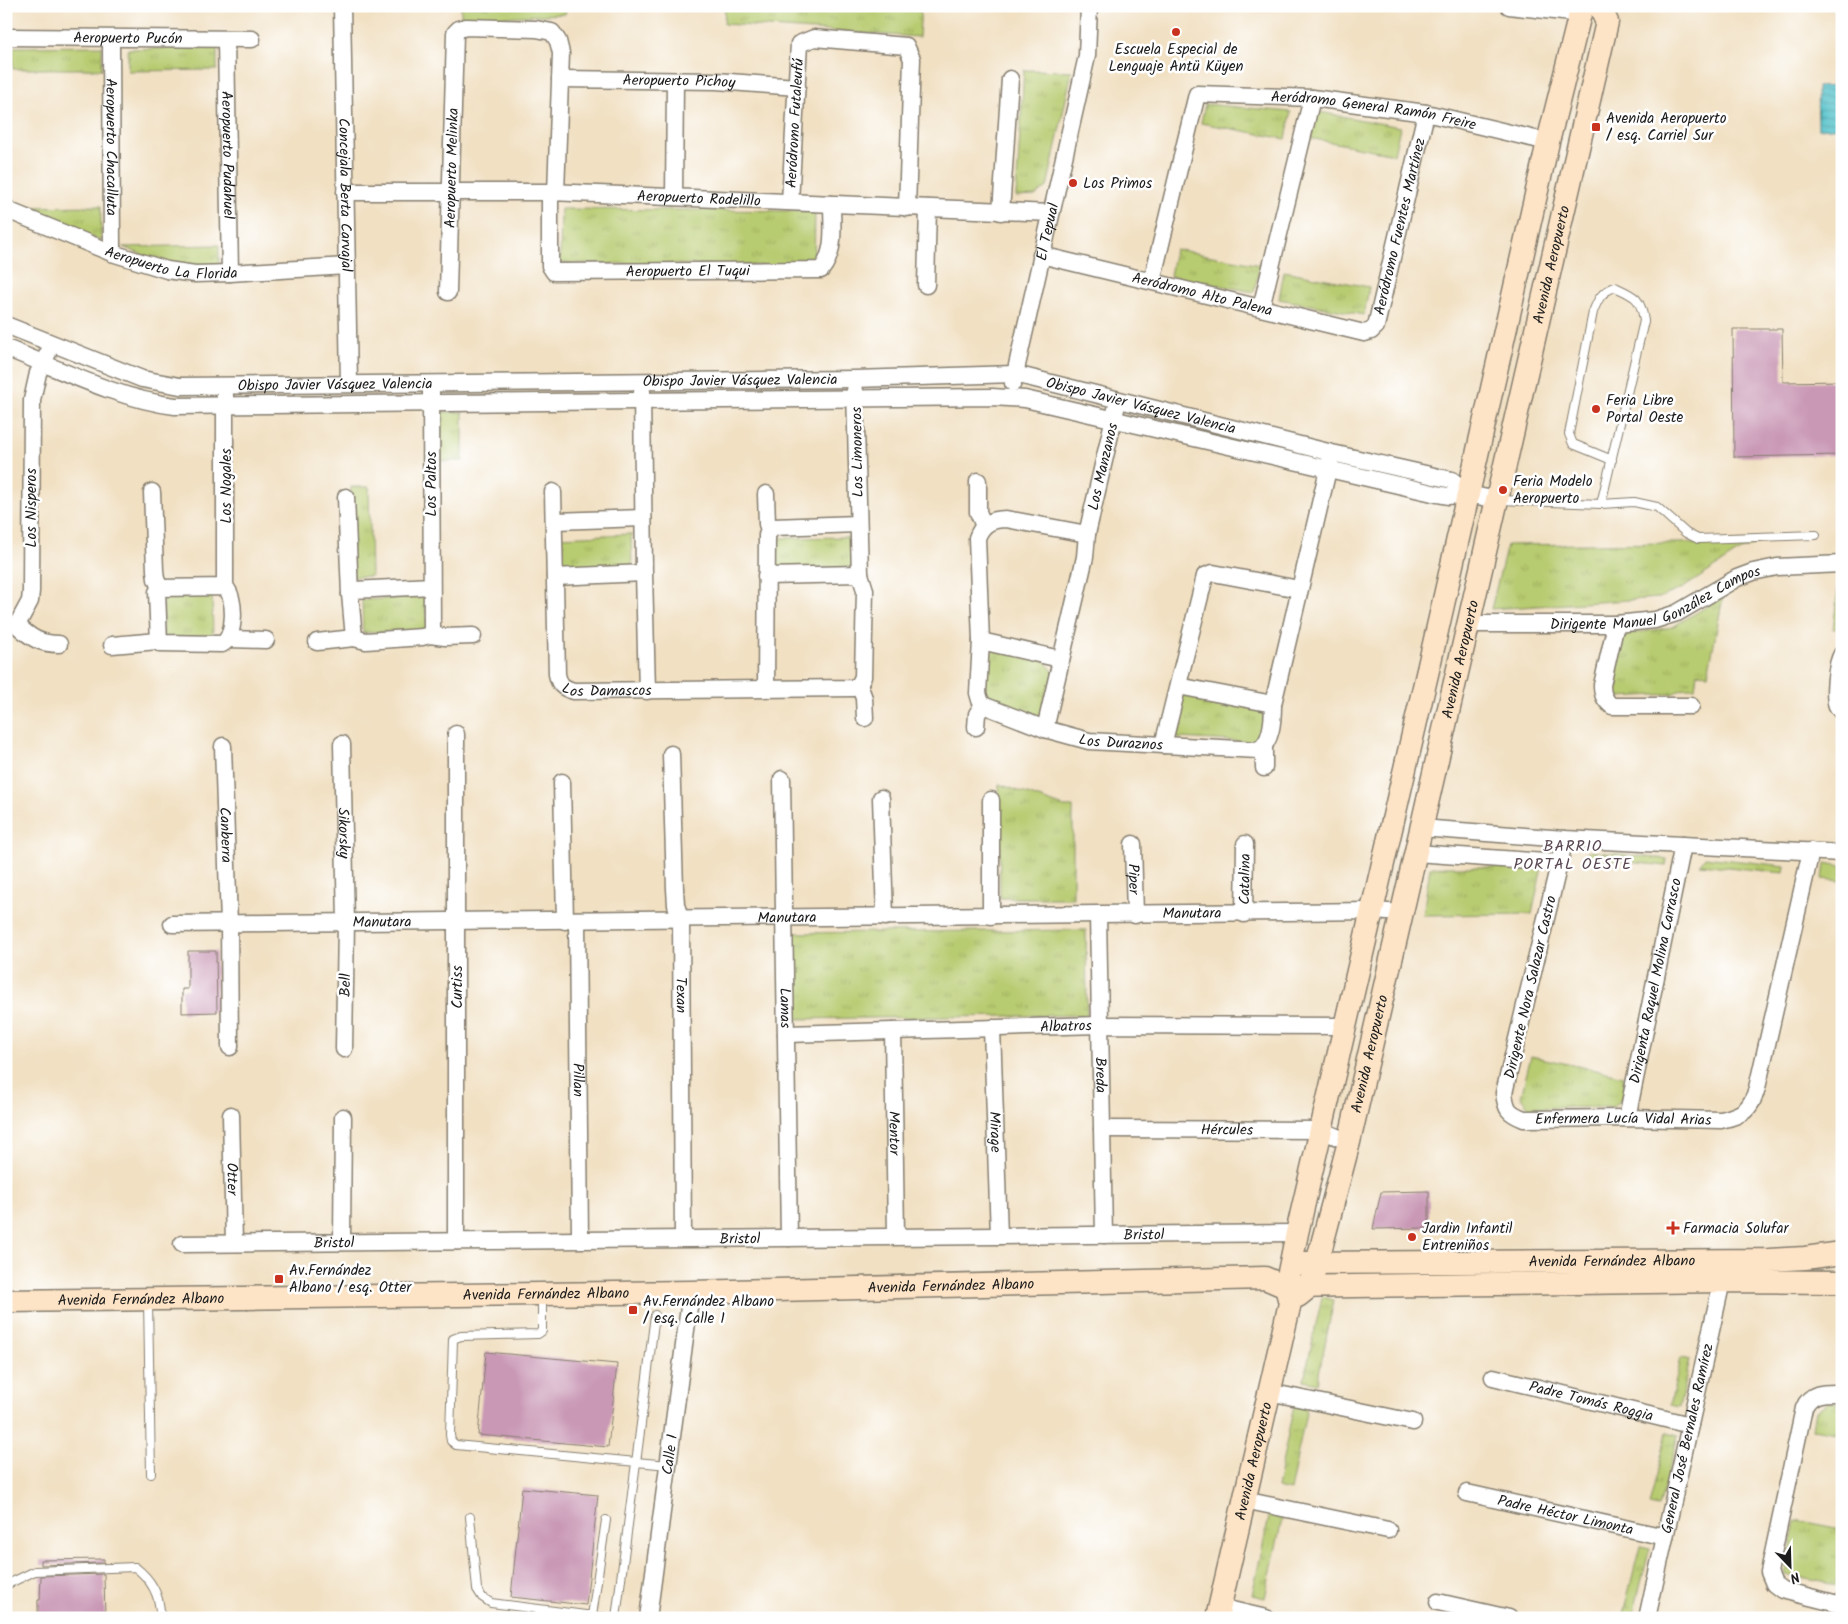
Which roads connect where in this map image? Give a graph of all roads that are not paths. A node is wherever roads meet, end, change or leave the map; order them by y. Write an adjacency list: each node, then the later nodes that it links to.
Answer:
1 (342, 6): 16 (street, Concejala Berta Carvajal)
2 (1090, 6): 26 (street, El Tepual)
3 (1509, 6): 4 (street)
4 (1592, 12): 15 (street, Avenida Aeropuerto); 62 (street, Avenida Aeropuerto)
5 (6, 37): 6 (street, Aeropuerto Pucón)
6 (111, 39): 7 (street, Aeropuerto Pucón); 27 (street, Aeropuerto Chacalluta)
7 (226, 39): 8 (street, Aeropuerto Pucón); 30 (street, Aeropuerto Pudahuel)
8 (252, 40)
9 (560, 79): 11 (street, Aeropuerto Pichoy); 17 (street, Aeropuerto Melinka); 18 (street)
10 (1010, 79): 25 (street)
11 (675, 82): 12 (street, Aeropuerto Pichoy); 19 (street)
12 (797, 87): 20 (street, Aeródromo Futaleufú); 23 (street, Aeródromo Futaleufú)
13 (1312, 98): 14 (street, Aeródromo General Ramón Freire); 31 (street, Aeródromo General Ramón Freire); 34 (street)
14 (1426, 113): 15 (street, Aeródromo General Ramón Freire); 36 (street, Aeródromo Fuentes Martínez)
15 (1548, 142): 60 (street, Avenida Aeropuerto)
16 (345, 192): 17 (street, Aeropuerto Rodelillo); 29 (street, Concejala Berta Carvajal)
17 (450, 192): 18 (street, Aeropuerto Rodelillo); 33 (street, Aeropuerto Melinka)
18 (553, 192): 19 (street, Aeropuerto Rodelillo); 21 (street, Aeropuerto El Tuqui)
19 (674, 197): 20 (street, Aeropuerto Rodelillo)
20 (790, 202): 21 (street, Aeropuerto Rodelillo)
21 (832, 204): 23 (street, Aeropuerto Rodelillo)
22 (6, 208): 27 (street, Aeropuerto La Florida)
23 (907, 208): 24 (street, Aeropuerto Rodelillo)
24 (928, 208): 25 (street, Aeropuerto Rodelillo); 32 (street)
25 (1001, 212): 26 (street, Aeropuerto Rodelillo)
26 (1051, 214): 28 (street, El Tepual)
27 (112, 253): 30 (street, Aeropuerto La Florida)
28 (1041, 254): 31 (street, Aeródromo Alto Palena); 40 (street, El Tepual)
29 (347, 266): 30 (street, Aeropuerto La Florida); 43 (street, Concejala Berta Carvajal)
30 (230, 273)
31 (1152, 281): 34 (street, Aeródromo Alto Palena)
32 (926, 286)
33 (448, 292)
34 (1261, 308): 36 (street, Aeródromo Alto Palena)
35 (6, 325): 37 (street, Obispo Javier Vásquez Valencia)
36 (1364, 333)
37 (52, 344): 39 (street, Los Nisperos); 45 (street, Obispo Javier Vásquez Valencia)
38 (6, 348): 39 (street, Obispo Javier Vásquez Valencia)
39 (44, 363): 51 (street, Obispo Javier Vásquez Valencia); 91 (street, Los Nisperos)
40 (1015, 374): 41 (street, Obispo Javier Vásquez Valencia); 46 (street, El Tepual); 48 (street, Obispo Javier Vásquez Valencia)
41 (856, 379): 42 (street, Obispo Javier Vásquez Valencia); 47 (street, Los Limoneros)
42 (642, 382): 44 (street, Obispo Javier Vásquez Valencia); 49 (street, Los Damascos)
43 (348, 383): 44 (street, Obispo Javier Vásquez Valencia); 45 (street, Obispo Javier Vásquez Valencia)
44 (431, 383): 50 (street, Los Paltos)
45 (225, 385): 51 (street, Los Nogales)
46 (1010, 398): 47 (street, Obispo Javier Vásquez Valencia); 52 (street, Obispo Javier Vásquez Valencia)
47 (856, 399): 49 (street, Obispo Javier Vásquez Valencia); 66 (street, Los Limoneros)
48 (1118, 400): 52 (street, Los Manzanos); 53 (street, Obispo Javier Vásquez Valencia)
49 (642, 401): 50 (street, Obispo Javier Vásquez Valencia); 64 (street, Los Damascos)
50 (431, 403): 51 (street, Obispo Javier Vásquez Valencia); 76 (street, Los Paltos)
51 (226, 405): 77 (street, Los Nogales)
52 (1114, 419): 55 (street, Obispo Javier Vásquez Valencia); 69 (street, Los Manzanos)
53 (1332, 453): 55 (street); 60 (street, Obispo Javier Vásquez Valencia)
54 (1612, 460): 54 (lane); 63 (lane)
55 (1328, 469): 60 (street, Obispo Javier Vásquez Valencia); 79 (street)
56 (978, 481): 67 (street)
57 (152, 492): 78 (street)
58 (553, 492): 65 (street, Los Damascos)
59 (766, 494): 68 (street)
60 (1468, 494): 62 (street, Obispo Javier Vásquez Valencia); 126 (street, Avenida Aeropuerto)
61 (346, 497): 80 (street)
62 (1496, 500): 63 (lane); 81 (street, Avenida Aeropuerto)
63 (1601, 504): 70 (lane)
64 (643, 518): 65 (street); 72 (street, Los Damascos)
65 (555, 521): 75 (street, Los Damascos)
66 (858, 524): 68 (street); 73 (street, Los Limoneros)
67 (984, 526): 69 (street); 89 (street)
68 (769, 530): 74 (street)
69 (1087, 534): 94 (street, Los Manzanos)
70 (1816, 535)
71 (1842, 564): 82 (street, Dirigente Manuel González Campos)
72 (644, 573): 75 (street); 98 (street, Los Damascos)
73 (860, 574): 74 (street); 95 (street, Los Limoneros)
74 (766, 576): 97 (street)
75 (555, 577): 98 (street, Los Damascos)
76 (431, 586): 80 (street); 83 (street, Los Paltos)
77 (226, 587): 78 (street); 86 (street, Los Nogales)
78 (160, 588): 88 (street)
79 (1299, 589): 96 (street); 99 (street)
80 (350, 594): 85 (street)
81 (1468, 624): 82 (street, Dirigente Manuel González Campos); 117 (street, Avenida Aeropuerto)
82 (1616, 624): 101 (street)
83 (430, 634): 84 (street); 85 (street)
84 (473, 636)
85 (354, 638): 90 (street)
86 (229, 639): 87 (street); 88 (street)
87 (266, 640)
88 (158, 641): 92 (street)
89 (981, 641): 94 (street); 100 (street)
90 (317, 642)
91 (59, 644)
92 (112, 645)
93 (1842, 654): 102 (street)
94 (1060, 659): 105 (street, Los Manzanos)
95 (859, 684): 97 (street); 103 (street, Los Limoneros)
96 (1178, 686): 99 (street); 108 (street)
97 (766, 688): 98 (street)
98 (647, 691)
99 (1273, 704): 110 (street)
100 (983, 705): 104 (street); 105 (street, Los Duraznos)
101 (1692, 706)
102 (1842, 712)
103 (865, 718)
104 (976, 727)
105 (1045, 729): 108 (street, Los Duraznos)
106 (456, 734): 137 (street, Curtiss)
107 (342, 744): 136 (street, Sikorsky)
108 (1163, 744): 110 (street, Los Duraznos)
109 (223, 746): 139 (street, Canberra)
110 (1264, 747): 112 (street)
111 (671, 754): 135 (street, Texan)
112 (1264, 768)
113 (782, 779): 133 (street, Lamas)
114 (562, 782): 134 (street, Pillan)
115 (881, 798): 132 (street)
116 (991, 800): 131 (street)
117 (1421, 828): 118 (street); 123 (street, Avenida Aeropuerto)
118 (1565, 839): 121 (street); 125 (street, Dirigente Nora Salazar Castro)
119 (1133, 844): 130 (street, Piper)
120 (1245, 844): 128 (street, Catalina)
121 (1683, 845): 122 (street); 150 (street, Dirigenta Raquel Molina Carrasco)
122 (1811, 851): 124 (street); 150 (street, Enfermera Lucía Vidal Arias)
123 (1416, 853): 125 (street); 127 (street, Avenida Aeropuerto)
124 (1842, 853)
125 (1560, 863): 147 (street, Dirigente Nora Salazar Castro)
126 (1373, 912): 127 (street, Manutara); 128 (street, Manutara); 141 (street, Avenida Aeropuerto)
127 (1402, 913): 153 (street, Avenida Aeropuerto)
128 (1244, 914): 130 (street, Manutara)
129 (1098, 915): 130 (street, Manutara); 131 (street, Manutara); 140 (street, Breda)
130 (1135, 915)
131 (992, 916): 132 (street, Manutara)
132 (885, 917): 133 (street, Manutara)
133 (784, 918): 135 (street, Manutara); 144 (street, Lamas)
134 (571, 920): 135 (street, Manutara); 137 (street, Manutara); 160 (street, Pillan)
135 (681, 920): 158 (street, Texan)
136 (346, 922): 137 (street, Manutara); 139 (street, Manutara); 146 (street, Bell)
137 (458, 922): 161 (street, Curtiss)
138 (172, 924): 139 (street, Manutara)
139 (229, 924): 145 (street)
140 (1100, 1026): 141 (street, Albatros); 142 (street, Albatros); 151 (street, Breda)
141 (1346, 1026): 152 (street, Avenida Aeropuerto)
142 (992, 1028): 143 (street, Albatros); 157 (street, Mirage)
143 (893, 1031): 144 (street, Albatros); 156 (street, Mentor)
144 (786, 1034): 159 (street, Lamas)
145 (230, 1047)
146 (344, 1049)
147 (1506, 1107): 150 (street, Enfermera Lucía Vidal Arias)
148 (231, 1115): 163 (street, Otter)
149 (343, 1117): 162 (street)
150 (1627, 1118)
151 (1102, 1129): 152 (street, Hércules); 155 (street, Breda)
152 (1321, 1130): 153 (street, Hércules); 154 (street, Avenida Aeropuerto)
153 (1349, 1142): 166 (street, Avenida Aeropuerto)
154 (1297, 1233): 155 (street, Bristol); 167 (street, Avenida Aeropuerto)
155 (1104, 1235): 157 (street, Bristol)
156 (896, 1236): 157 (street, Bristol); 159 (street, Bristol)
157 (999, 1236)
158 (683, 1238): 159 (street, Bristol); 160 (street, Bristol)
159 (789, 1238)
160 (580, 1239): 161 (street, Bristol)
161 (456, 1240): 162 (street, Bristol)
162 (342, 1242): 163 (street, Bristol)
163 (234, 1243): 164 (street, Bristol)
164 (182, 1244)
165 (1842, 1253): 168 (street, Avenida Fernández Albano)
166 (1317, 1263): 167 (street, Avenida Fernández Albano); 168 (street, Avenida Fernández Albano); 172 (street, Avenida Aeropuerto)
167 (1290, 1264): 169 (street, Avenida Fernández Albano); 172 (street, Avenida Aeropuerto)
168 (1724, 1270): 170 (street, Avenida Fernández Albano); 172 (street, Avenida Fernández Albano); 181 (street, General José Bernales Ramírez)
169 (1265, 1278): 171 (street, Avenida Fernández Albano); 172 (street, Avenida Fernández Albano)
170 (1842, 1282)
171 (691, 1292): 173 (street, Avenida Fernández Albano); 183 (street, Calle 1)
172 (1294, 1293): 178 (street, Avenida Aeropuerto)
173 (542, 1294): 174 (street, Avenida Fernández Albano); 182 (lane)
174 (148, 1299): 175 (street, Avenida Fernández Albano); 184 (lane)
175 (6, 1301)
176 (655, 1315): 182 (lane)
177 (1493, 1377): 181 (street, Padre Tomás Roggia)
178 (1269, 1392): 180 (street); 186 (street, Avenida Aeropuerto)
179 (1842, 1393): 193 (street)
180 (1413, 1422)
181 (1690, 1425): 190 (street, General José Bernales Ramírez)
182 (636, 1463): 183 (lane); 198 (lane)
183 (668, 1466): 199 (street, Calle 1)
184 (151, 1474)
185 (1467, 1492): 190 (street, Padre Héctor Limonta)
186 (1244, 1500): 189 (street); 194 (street, Avenida Aeropuerto)
187 (470, 1517): 195 (lane)
188 (606, 1520): 195 (lane)
189 (1388, 1530)
190 (1665, 1537): 202 (street, General José Bernales Ramírez)
191 (6, 1585): 196 (lane)
192 (1438, 1602): 201 (street)
193 (1842, 1605)
194 (1218, 1613): 200 (street)
195 (592, 1616): 197 (lane)
196 (160, 1618)
197 (609, 1618)
198 (616, 1618)
199 (648, 1618)
200 (1266, 1618)
201 (1509, 1618)
202 (1647, 1618)

